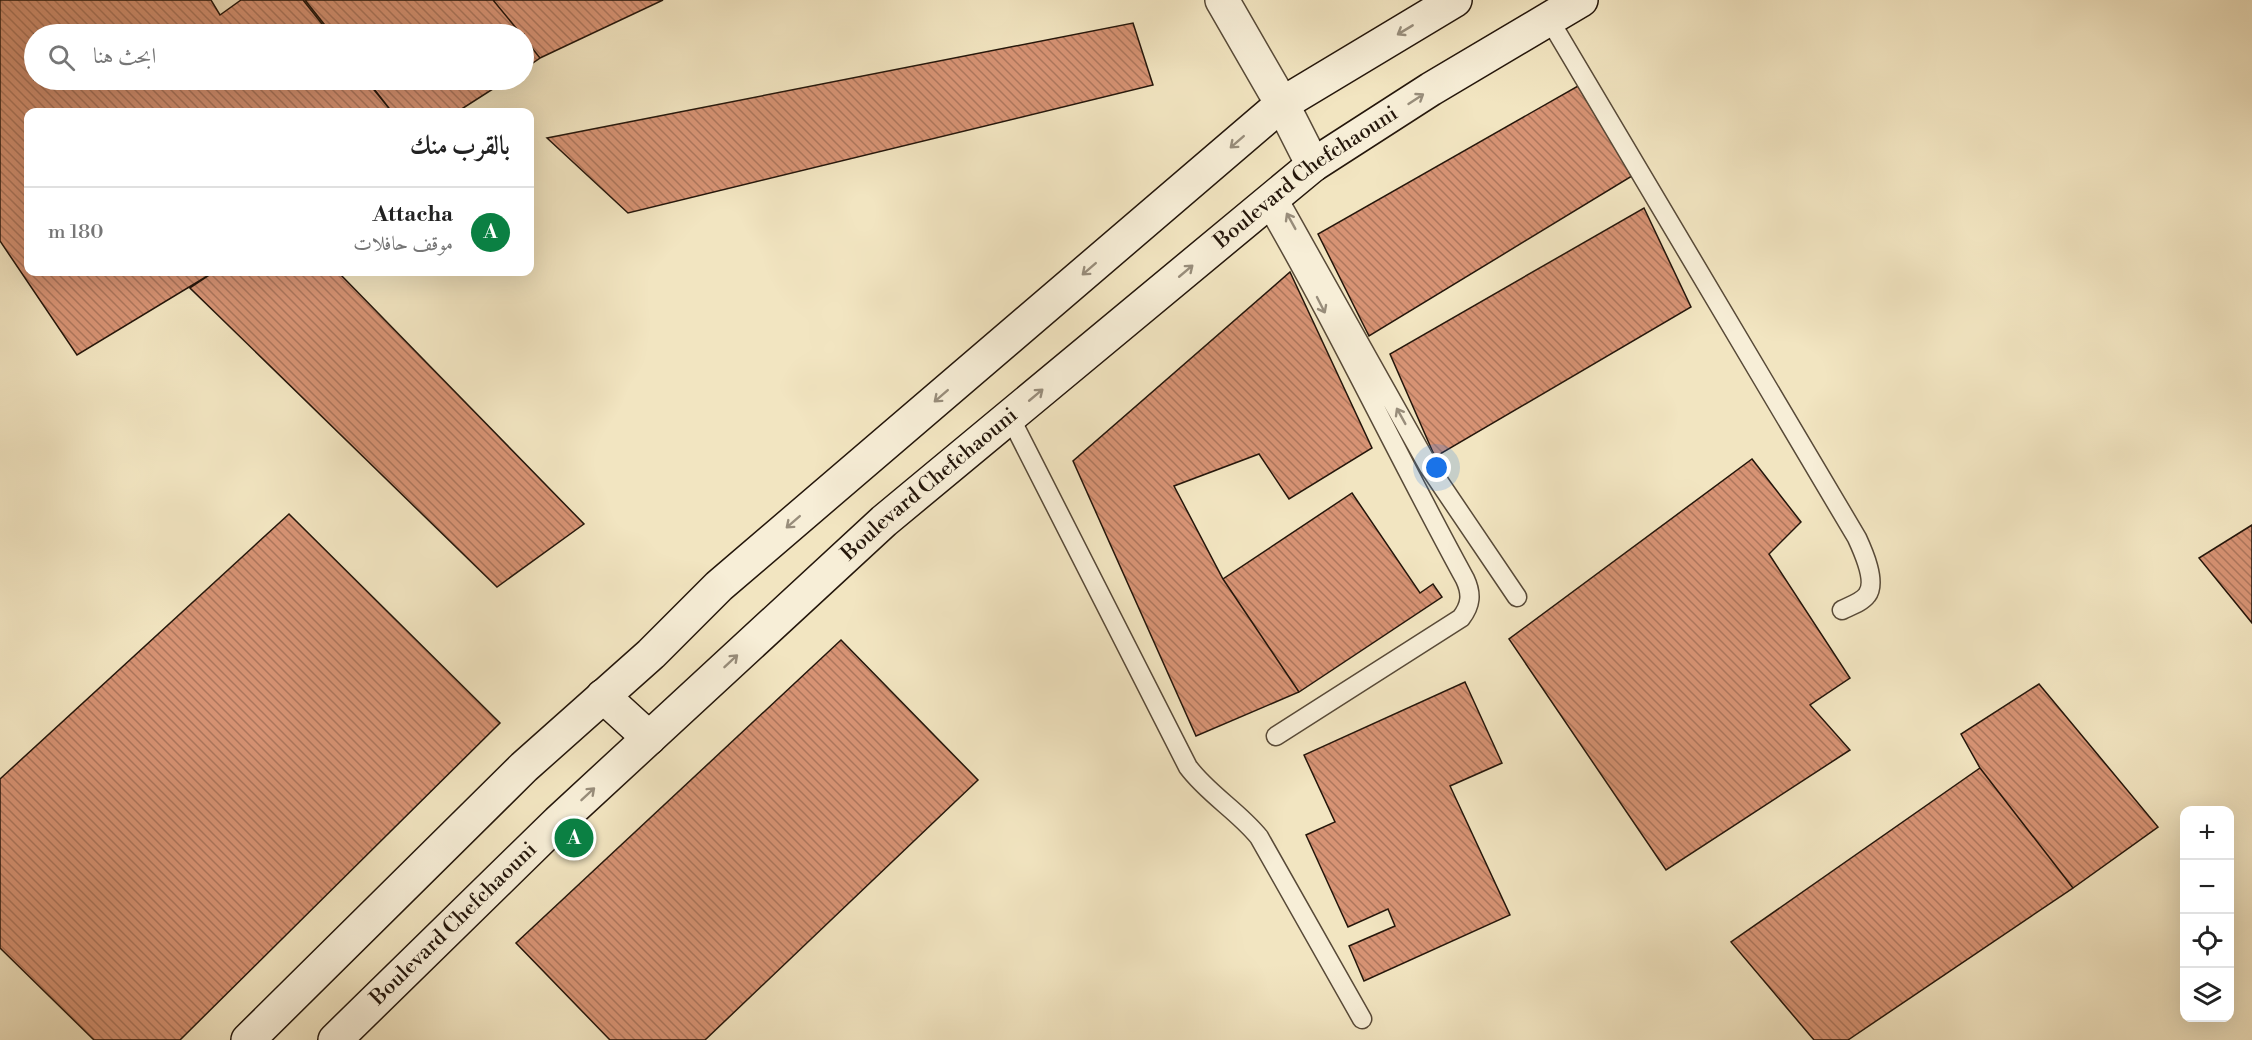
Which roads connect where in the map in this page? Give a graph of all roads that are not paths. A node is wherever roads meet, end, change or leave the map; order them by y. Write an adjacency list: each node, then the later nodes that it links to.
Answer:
1 (1222, 0): 5 (street)
2 (1455, 0): 5 (street, one-way to 5)
3 (1581, 0): 4 (street, Boulevard Chefchaouni)
4 (1549, 19): 6 (street, Boulevard Chefchaouni, one-way to 4); 12 (lane)
5 (1282, 104): 6 (street); 13 (street, one-way to 13)
6 (1314, 165): 7 (street, Boulevard Chefchaouni)
7 (1272, 201): 8 (street, Boulevard Chefchaouni, one-way to 7); 9 (lane, one-way to 7); 10 (lane, one-way to 10)
8 (1010, 417): 15 (street, Boulevard Chefchaouni, one-way to 8); 16 (lane)
9 (1429, 467): 10 (lane); 11 (lane)
10 (1410, 478): 14 (lane)
11 (1517, 597)
12 (1842, 610)
13 (603, 696): 15 (street); 17 (street)
14 (1276, 736)
15 (649, 738): 18 (street, Boulevard Chefchaouni, one-way to 15)
16 (1362, 1019)
17 (248, 1040)
18 (335, 1040)

